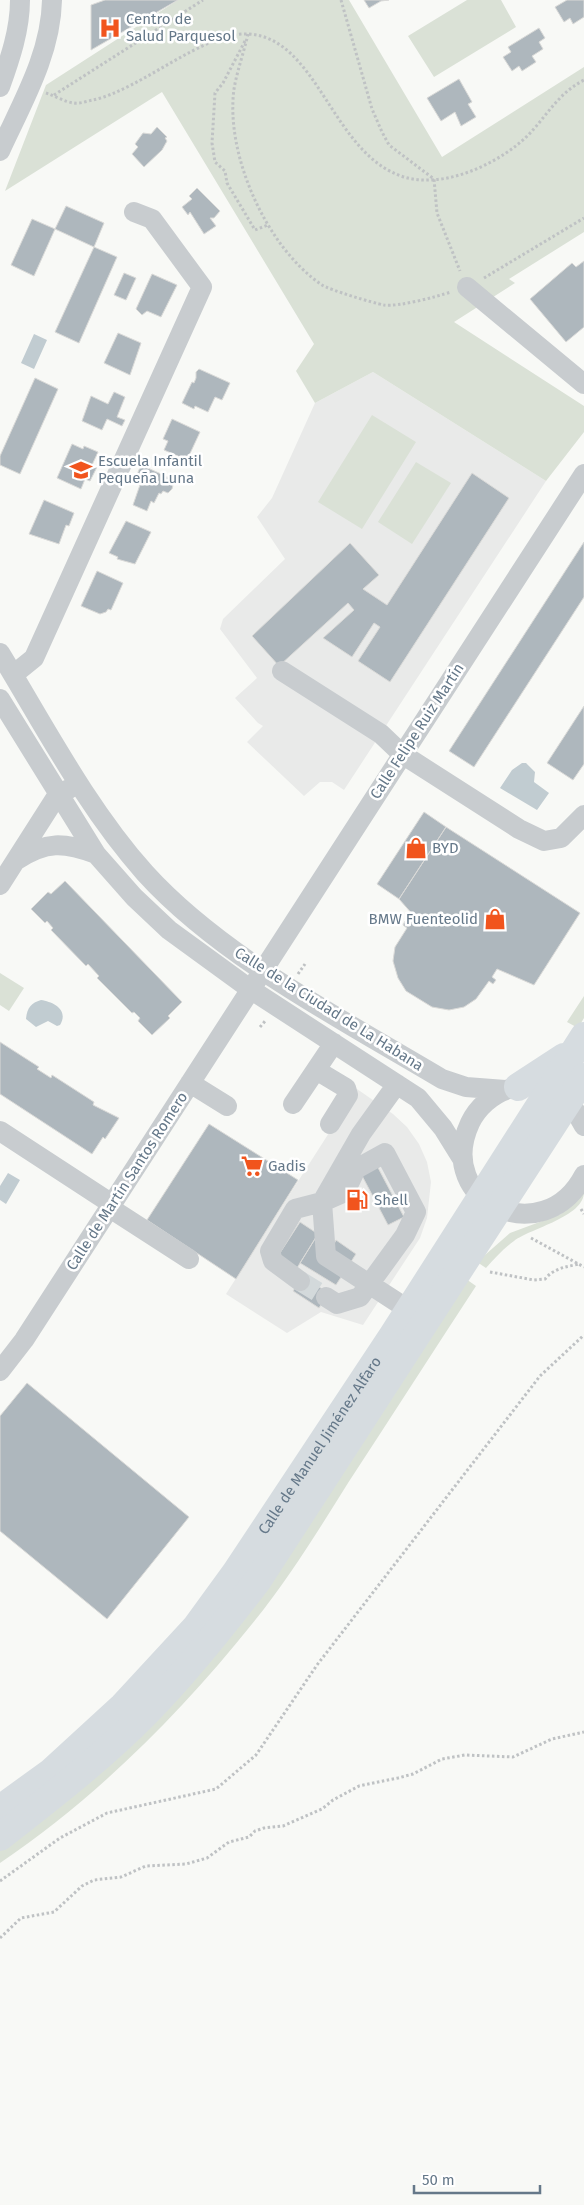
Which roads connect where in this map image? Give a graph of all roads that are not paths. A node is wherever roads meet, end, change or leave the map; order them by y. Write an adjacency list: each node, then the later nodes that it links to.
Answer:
1 (20, 0): 3 (street)
2 (52, 0): 4 (street)
3 (0, 87)
4 (0, 151)
5 (134, 212): 11 (street)
6 (467, 287): 7 (street)
7 (584, 384)
8 (584, 474): 13 (street, Calle Felipe Ruiz Martín)
9 (0, 653): 11 (street, Calle de la Ciudad de La Habana)
10 (282, 671): 13 (street)
11 (13, 675): 15 (street, Calle de la Ciudad de La Habana)
12 (0, 699): 14 (street, Calle de la Ciudad de La Habana)
13 (402, 754): 18 (street); 22 (street, Calle Felipe Ruiz Martín)
14 (37, 760): 16 (street, Calle de la Ciudad de La Habana); 17 (street)
15 (80, 784): 16 (street); 22 (street, Calle de la Ciudad de La Habana)
16 (58, 794): 17 (street); 19 (street, Calle de la Ciudad de La Habana)
17 (45, 813): 20 (street)
18 (584, 815)
19 (96, 854): 20 (street); 23 (street, Calle de la Ciudad de La Habana)
20 (15, 862): 21 (street)
21 (0, 885)
22 (263, 971): 23 (street, Calle Felipe Ruiz Martín); 30 (street, Calle de la Ciudad de La Habana)
23 (250, 988): 25 (street, Calle de la Ciudad de La Habana); 28 (street, Calle de Martín Santos Romero)
24 (580, 1042): 30 (highway); 31 (highway, Calle de Manuel Jiménez Alfaro)
25 (334, 1043): 26 (street); 29 (street, Calle de la Ciudad de La Habana)
26 (316, 1070): 32 (street); 34 (street)
27 (584, 1076): 31 (highway, Calle de Manuel Jiménez Alfaro)
28 (190, 1083): 33 (street); 41 (street, Calle de Martín Santos Romero)
29 (397, 1084): 37 (street, Calle de la Ciudad de La Habana); 39 (street)
30 (512, 1089): 31 (street, Calle de la Ciudad de La Habana); 37 (street)
31 (557, 1097): 35 (street); 40 (highway, Calle de Manuel Jiménez Alfaro)
32 (293, 1104)
33 (227, 1106)
34 (330, 1124)
35 (584, 1126)
36 (0, 1130): 41 (street)
37 (462, 1157): 40 (street)
38 (584, 1175): 40 (street)
39 (322, 1202): 43 (street); 44 (street); 44 (street)
40 (489, 1203): 46 (highway, Calle de Manuel Jiménez Alfaro); 49 (highway, Calle de Manuel Jiménez Alfaro)
41 (111, 1206): 42 (street); 47 (street, Calle de Martín Santos Romero)
42 (189, 1259)
43 (300, 1281)
44 (370, 1285): 45 (street); 46 (street)
45 (326, 1297)
46 (409, 1310): 48 (highway, Calle de Manuel Jiménez Alfaro)
47 (0, 1371)
48 (0, 1809)
49 (0, 1837)

